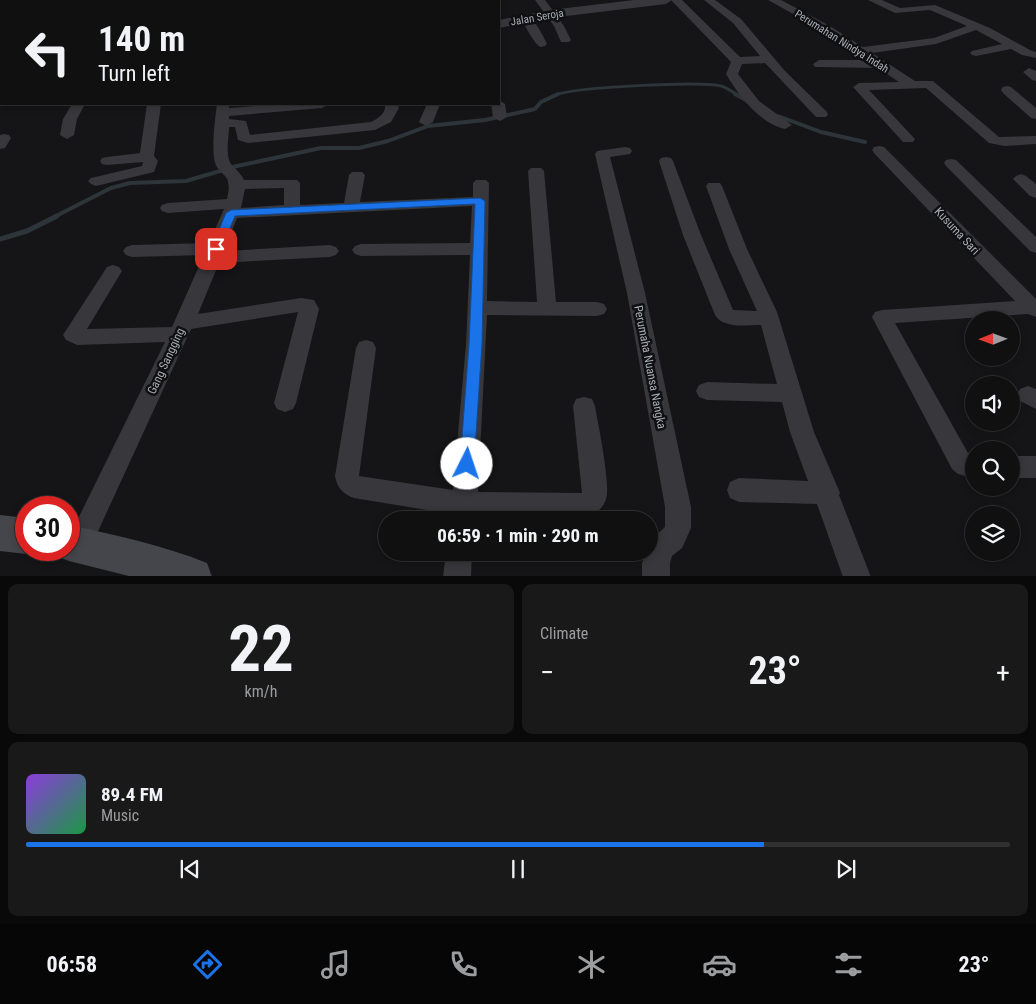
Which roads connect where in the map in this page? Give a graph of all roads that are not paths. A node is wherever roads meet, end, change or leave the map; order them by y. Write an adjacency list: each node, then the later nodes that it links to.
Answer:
1 (540, 0): 7 (street)
2 (666, 0): 7 (street, Jalan Seroja)
3 (676, 0): 17 (street)
4 (709, 0): 18 (street)
5 (773, 0): 14 (street, Perumahan Nindya Indah)
6 (873, 0): 10 (street)
7 (550, 14): 8 (street, Jalan Seroja); 11 (street)
8 (526, 19): 9 (street, Jalan Seroja); 12 (street)
9 (500, 24)
10 (977, 26): 13 (street); 14 (street)
11 (565, 40)
12 (541, 44)
13 (1014, 45): 15 (street); 16 (street)
14 (859, 51): 20 (street, Perumahan Nindya Indah)
15 (976, 53)
16 (1036, 55)
17 (737, 60): 18 (street); 32 (street)
18 (768, 60): 29 (street)
19 (818, 64): 20 (street)
20 (878, 64): 21 (street, Perumahan Nindya Indah)
21 (911, 84): 34 (street); 35 (street)
22 (1007, 90): 30 (street)
23 (77, 105): 33 (street)
24 (154, 105): 38 (street)
25 (311, 105): 28 (street)
26 (391, 105): 28 (street)
27 (433, 105): 31 (street)
28 (222, 113): 47 (street)
29 (821, 114)
30 (1036, 114)
31 (426, 122)
32 (785, 125)
33 (67, 135)
34 (908, 139)
35 (1036, 140)
36 (879, 150): 62 (street, Kusuma Sari)
37 (625, 151): 86 (street, Perumaha Nuansa Nangka)
38 (147, 157): 40 (street); 45 (street)
39 (666, 160): 63 (street)
40 (107, 161)
41 (951, 163): 52 (street)
42 (536, 171): 60 (street)
43 (358, 175): 49 (street)
44 (1036, 178): 48 (street)
45 (96, 181)
46 (714, 186): 63 (street)
47 (232, 188): 50 (street); 51 (street); 51 (street); 57 (street, Gang Sangging)
48 (1036, 193)
49 (351, 207): 51 (street); 53 (street)
50 (168, 208)
51 (292, 209)
52 (1036, 247)
53 (478, 249): 54 (street); 59 (street)
54 (361, 250)
55 (132, 251): 57 (street)
56 (330, 251): 57 (street)
57 (215, 253): 64 (street, Gang Sangging)
58 (114, 271): 64 (street)
59 (477, 308): 60 (street); 76 (street)
60 (547, 308): 61 (street)
61 (597, 309)
62 (1035, 309): 70 (street)
63 (768, 318): 67 (street)
64 (181, 329): 68 (street); 78 (street, Gang Sangging)
65 (366, 348): 75 (street)
66 (707, 391): 67 (street)
67 (791, 393): 74 (street)
68 (286, 403)
69 (584, 406): 77 (street)
70 (965, 465)
71 (1020, 467): 72 (street)
72 (1036, 467)
73 (739, 490): 74 (street)
74 (827, 493): 87 (street)
75 (459, 511)
76 (463, 511)
77 (481, 511)
78 (80, 531)
79 (0, 534): 80 (main road)
80 (15, 535)
81 (80, 546): 83 (main road)
82 (459, 561): 85 (street)
83 (126, 567): 84 (main road)
84 (193, 576)
85 (457, 576)
86 (656, 576)
87 (857, 576)

